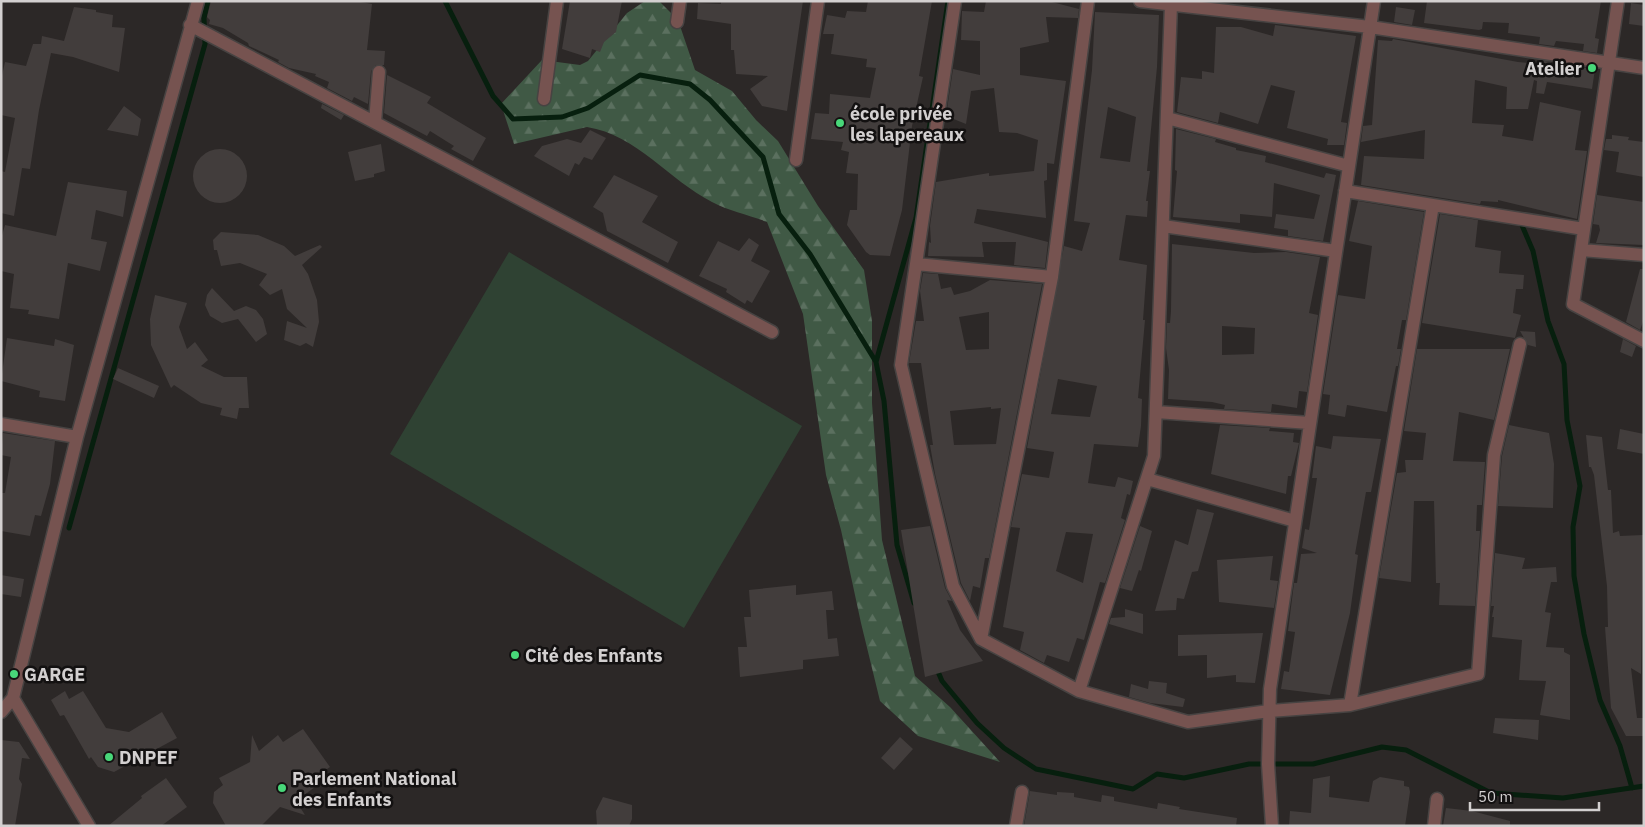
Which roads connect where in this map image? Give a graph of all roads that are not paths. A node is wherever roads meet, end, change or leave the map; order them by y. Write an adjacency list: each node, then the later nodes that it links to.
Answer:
1 (198, 1): 13 (street)
2 (557, 1): 18 (street)
3 (680, 1): 12 (street)
4 (818, 1): 21 (street)
5 (955, 1): 30 (street)
6 (1088, 1): 31 (street)
7 (1140, 1): 10 (street)
8 (1374, 1): 14 (street)
9 (1618, 1): 15 (street)
10 (1155, 2): 11 (street)
11 (1171, 5): 14 (street); 19 (street)
12 (677, 22)
13 (190, 25): 20 (street); 38 (street)
14 (1370, 27): 15 (street); 22 (street)
15 (1609, 63): 16 (street); 26 (street)
16 (1644, 68)
17 (379, 72): 20 (street)
18 (544, 99)
19 (1167, 118): 22 (street); 25 (street)
20 (375, 122): 32 (street)
21 (796, 160)
22 (1349, 166): 23 (street)
23 (1345, 191): 24 (street); 28 (street)
24 (1433, 205): 26 (street); 44 (street)
25 (1163, 226): 28 (street); 35 (street)
26 (1584, 229): 27 (street)
27 (1581, 250): 29 (street); 33 (street)
28 (1336, 251): 36 (street)
29 (1644, 256)
30 (916, 264): 31 (street); 41 (street)
31 (1052, 276): 41 (street)
32 (772, 332)
33 (1644, 341)
34 (1520, 344): 44 (street)
35 (1156, 412): 36 (street); 39 (street)
36 (1310, 423): 40 (street)
37 (1, 424): 38 (street)
38 (77, 437): 43 (street)
39 (1147, 479): 40 (street); 42 (street)
40 (1295, 521): 45 (street)
41 (981, 639): 42 (street)
42 (1079, 691): 45 (street)
43 (13, 698): 46 (street); 49 (street)
44 (1350, 704): 45 (street)
45 (1269, 711): 51 (street)
46 (1, 712)
47 (1022, 792): 50 (street)
48 (1436, 799): 52 (street)
49 (89, 826)
50 (1016, 826)
51 (1272, 826)
52 (1434, 826)

